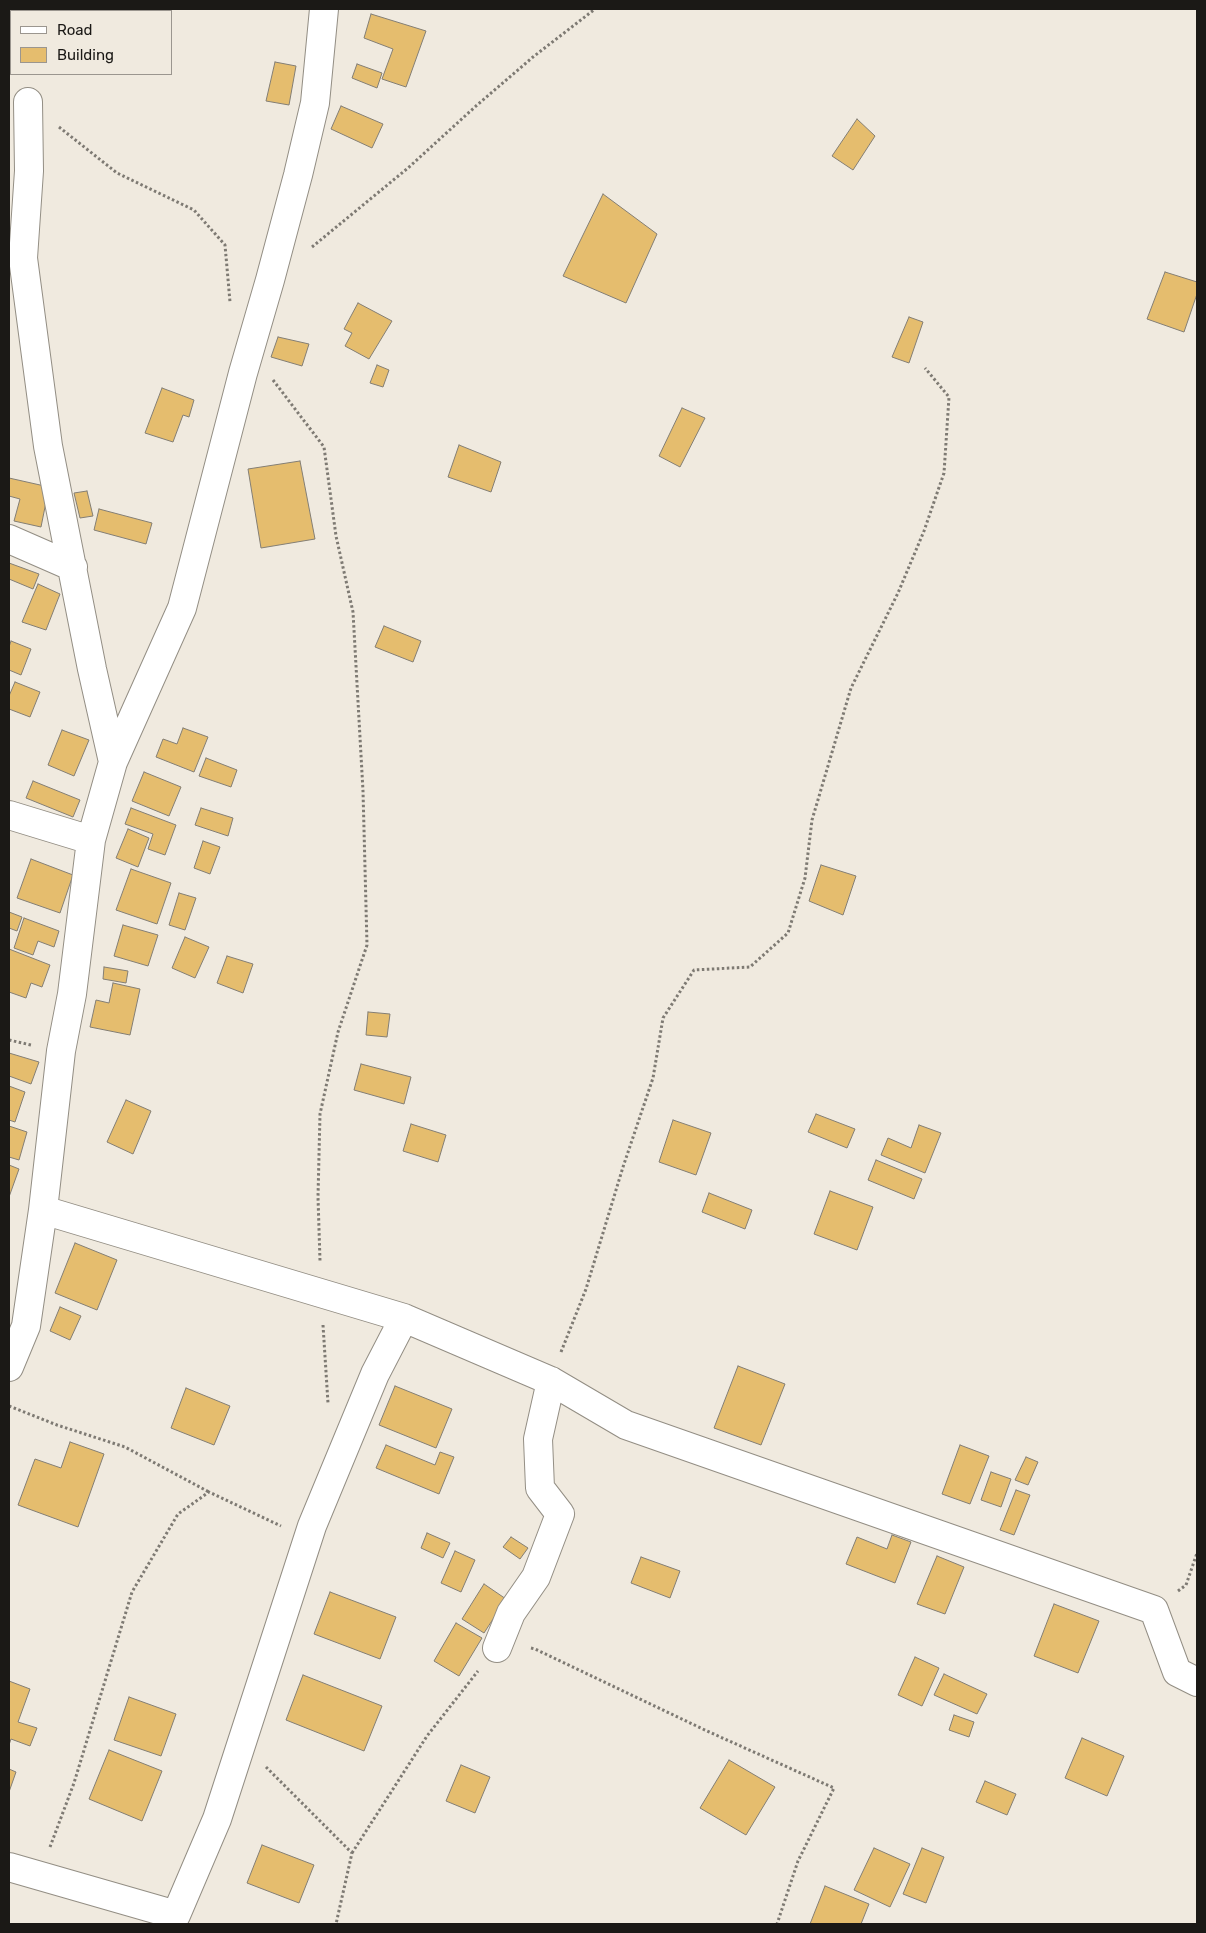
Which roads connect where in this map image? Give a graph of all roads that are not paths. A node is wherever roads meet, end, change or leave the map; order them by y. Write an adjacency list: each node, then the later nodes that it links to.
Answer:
1 (324, 9): 5 (street)
2 (28, 102): 4 (street)
3 (9, 539): 4 (street)
4 (73, 567): 5 (street)
5 (114, 762): 7 (street)
6 (9, 815): 7 (street)
7 (91, 840): 8 (street)
8 (43, 1210): 9 (street); 10 (street)
9 (404, 1318): 11 (street); 14 (street)
10 (9, 1367)
11 (550, 1381): 12 (street); 13 (street)
12 (497, 1648)
13 (1197, 1682)
14 (9, 1867)

